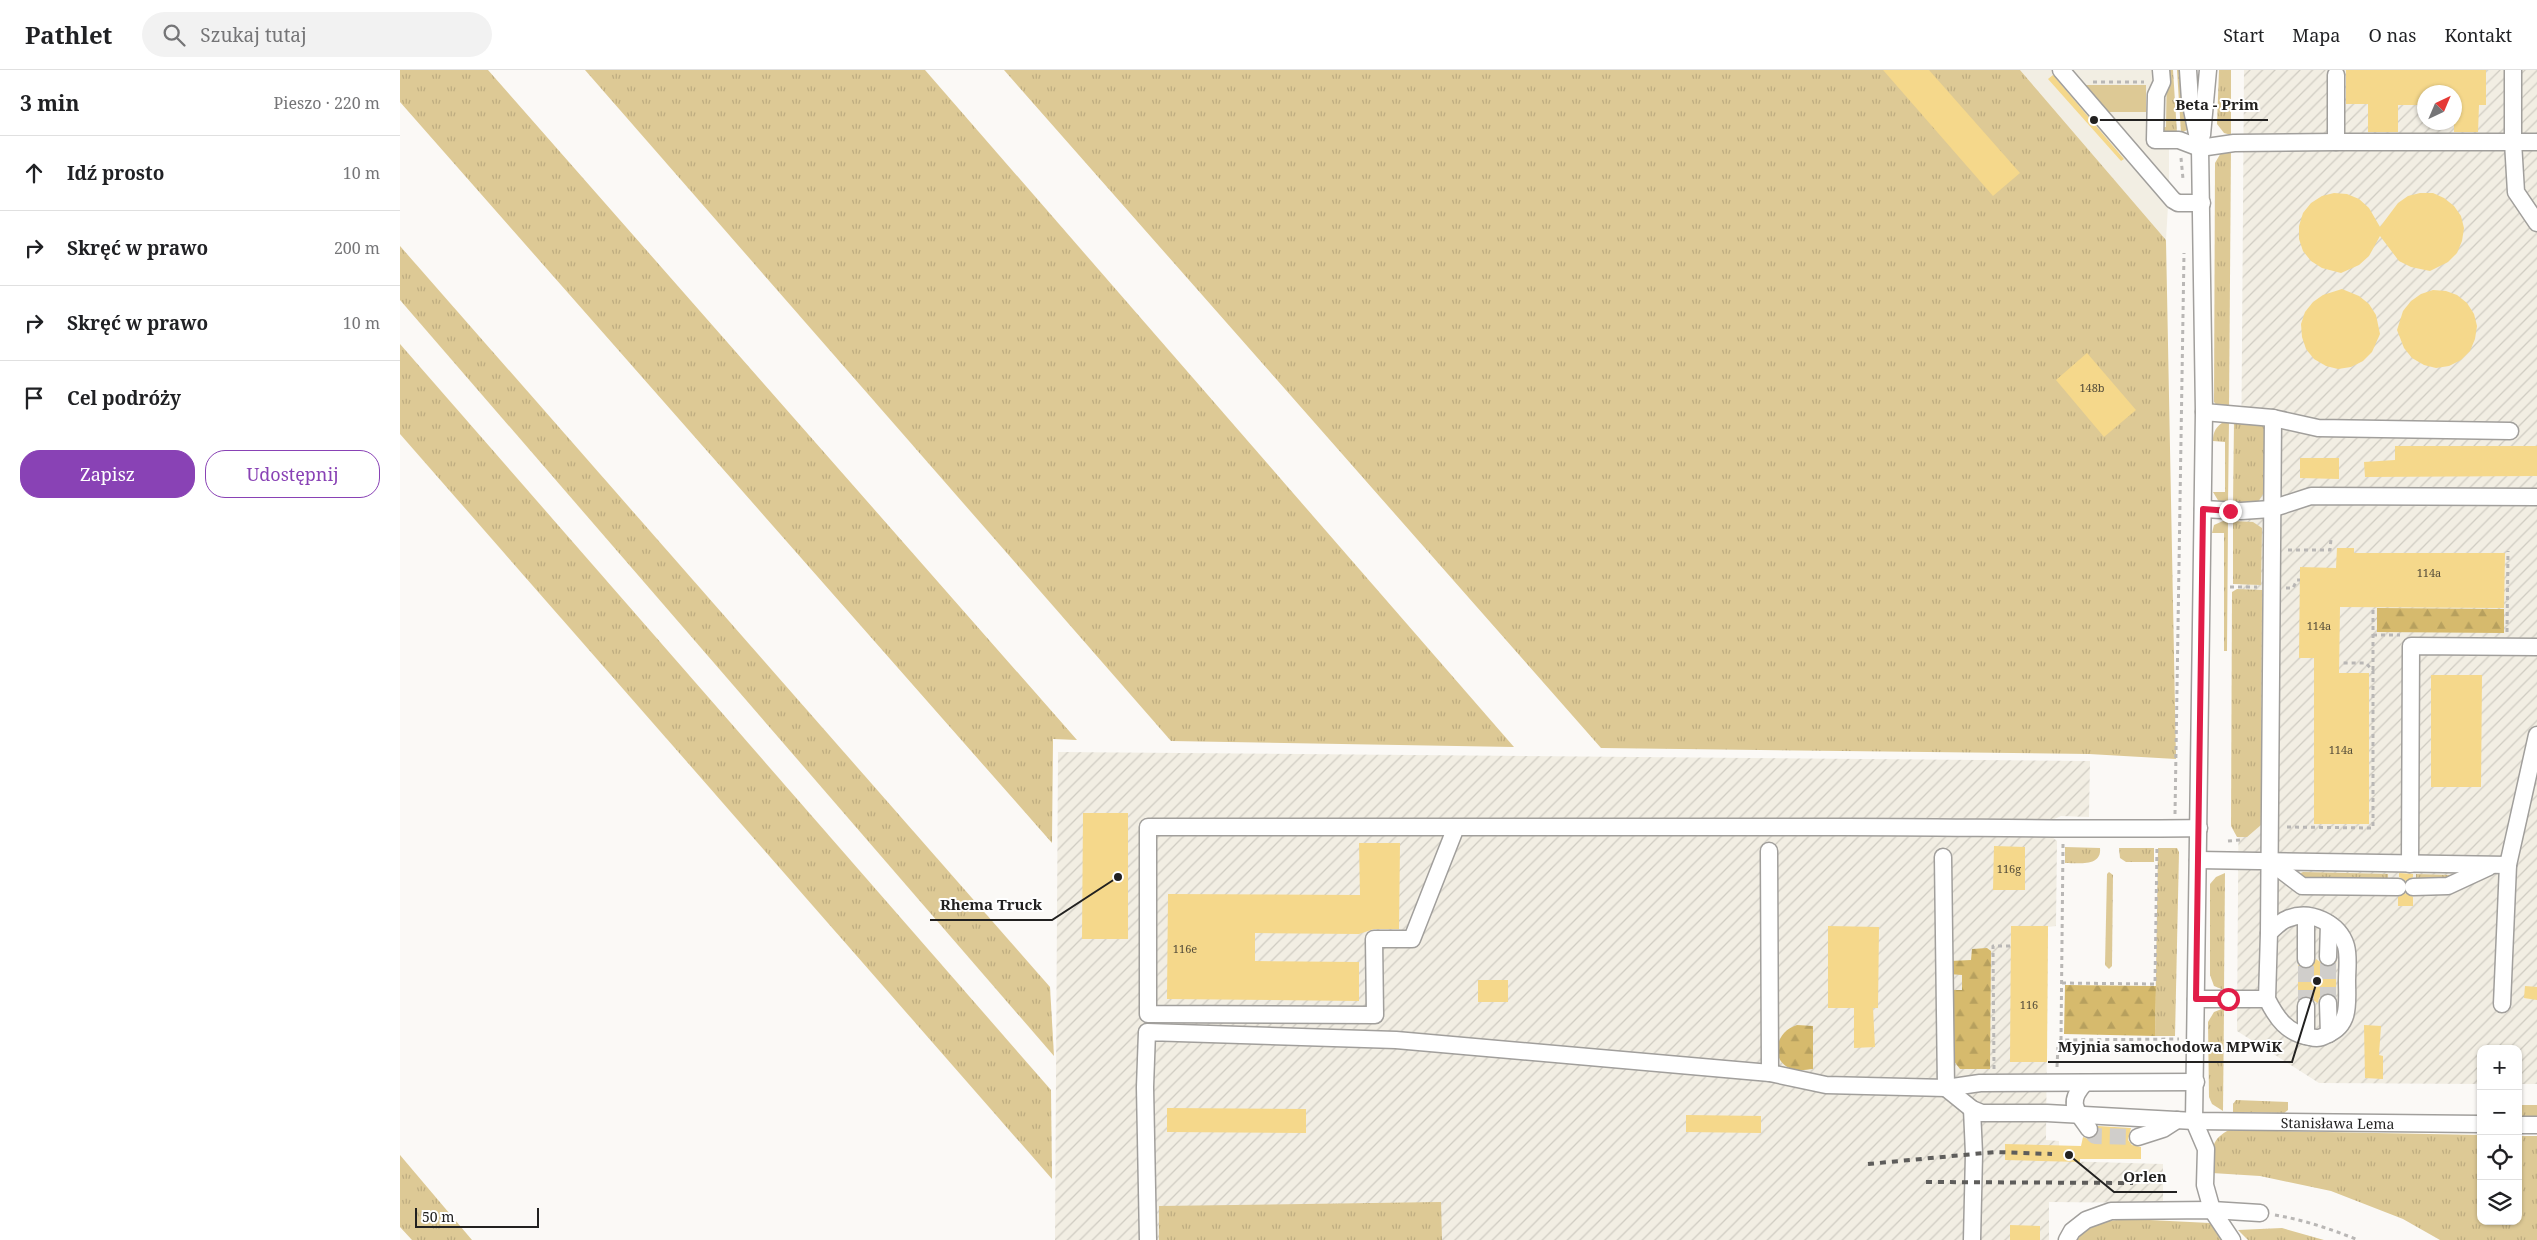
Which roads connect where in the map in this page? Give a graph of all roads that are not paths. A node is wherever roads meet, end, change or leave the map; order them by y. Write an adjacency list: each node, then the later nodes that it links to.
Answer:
1 (2060, 70): 11 (street)
2 (2188, 70): 10 (street)
3 (2208, 70): 10 (street)
4 (2513, 70): 8 (street)
5 (2336, 75): 7 (street)
6 (2161, 76): 10 (street)
7 (2336, 142): 8 (street); 10 (street)
8 (2513, 142): 9 (street); 12 (street)
9 (2537, 142)
10 (2200, 148): 11 (street)
11 (2202, 203): 13 (street)
12 (2537, 223)
13 (2204, 412): 14 (street); 17 (street)
14 (2273, 418): 15 (street); 18 (street)
15 (2510, 431)
16 (2537, 497): 18 (street)
17 (2203, 509): 18 (street); 22 (street)
18 (2272, 509): 26 (street)
19 (2537, 647): 27 (street)
20 (2537, 735): 28 (street)
21 (1456, 827): 21 (street); 22 (street)
22 (2199, 828): 25 (street)
23 (1769, 851): 41 (street)
24 (1943, 857): 44 (street)
25 (2198, 860): 26 (street); 34 (street)
26 (2269, 861): 27 (street); 28 (street); 31 (street)
27 (2410, 864): 28 (street)
28 (2501, 865): 37 (street)
29 (2306, 916): 30 (street); 31 (street); 33 (street)
30 (2328, 924): 32 (street); 39 (street)
31 (2269, 933): 35 (street)
32 (2328, 957)
33 (2306, 959)
34 (2196, 999): 35 (street); 42 (street)
35 (2267, 999): 40 (street)
36 (2328, 1003): 39 (street)
37 (2502, 1004)
38 (2306, 1006): 40 (street)
39 (2328, 1034): 40 (street)
40 (2306, 1036)
41 (1770, 1073): 44 (street); 56 (street)
42 (2196, 1082): 43 (street); 48 (street)
43 (2084, 1084): 44 (street); 46 (street)
44 (1946, 1088): 45 (street)
45 (1972, 1108): 46 (street, Stanisława Lema); 57 (street)
46 (2079, 1115): 47 (street, Stanisława Lema); 52 (street)
47 (2177, 1120): 48 (street, Stanisława Lema); 53 (street)
48 (2194, 1121): 49 (street, Stanisława Lema); 54 (street)
49 (2477, 1124)
50 (2522, 1124): 51 (street)
51 (2537, 1125)
52 (2089, 1129)
53 (2138, 1137)
54 (2212, 1210): 55 (street); 58 (street); 59 (street)
55 (2260, 1213)
56 (1148, 1240)
57 (1972, 1240)
58 (2068, 1240)
59 (2232, 1240)

